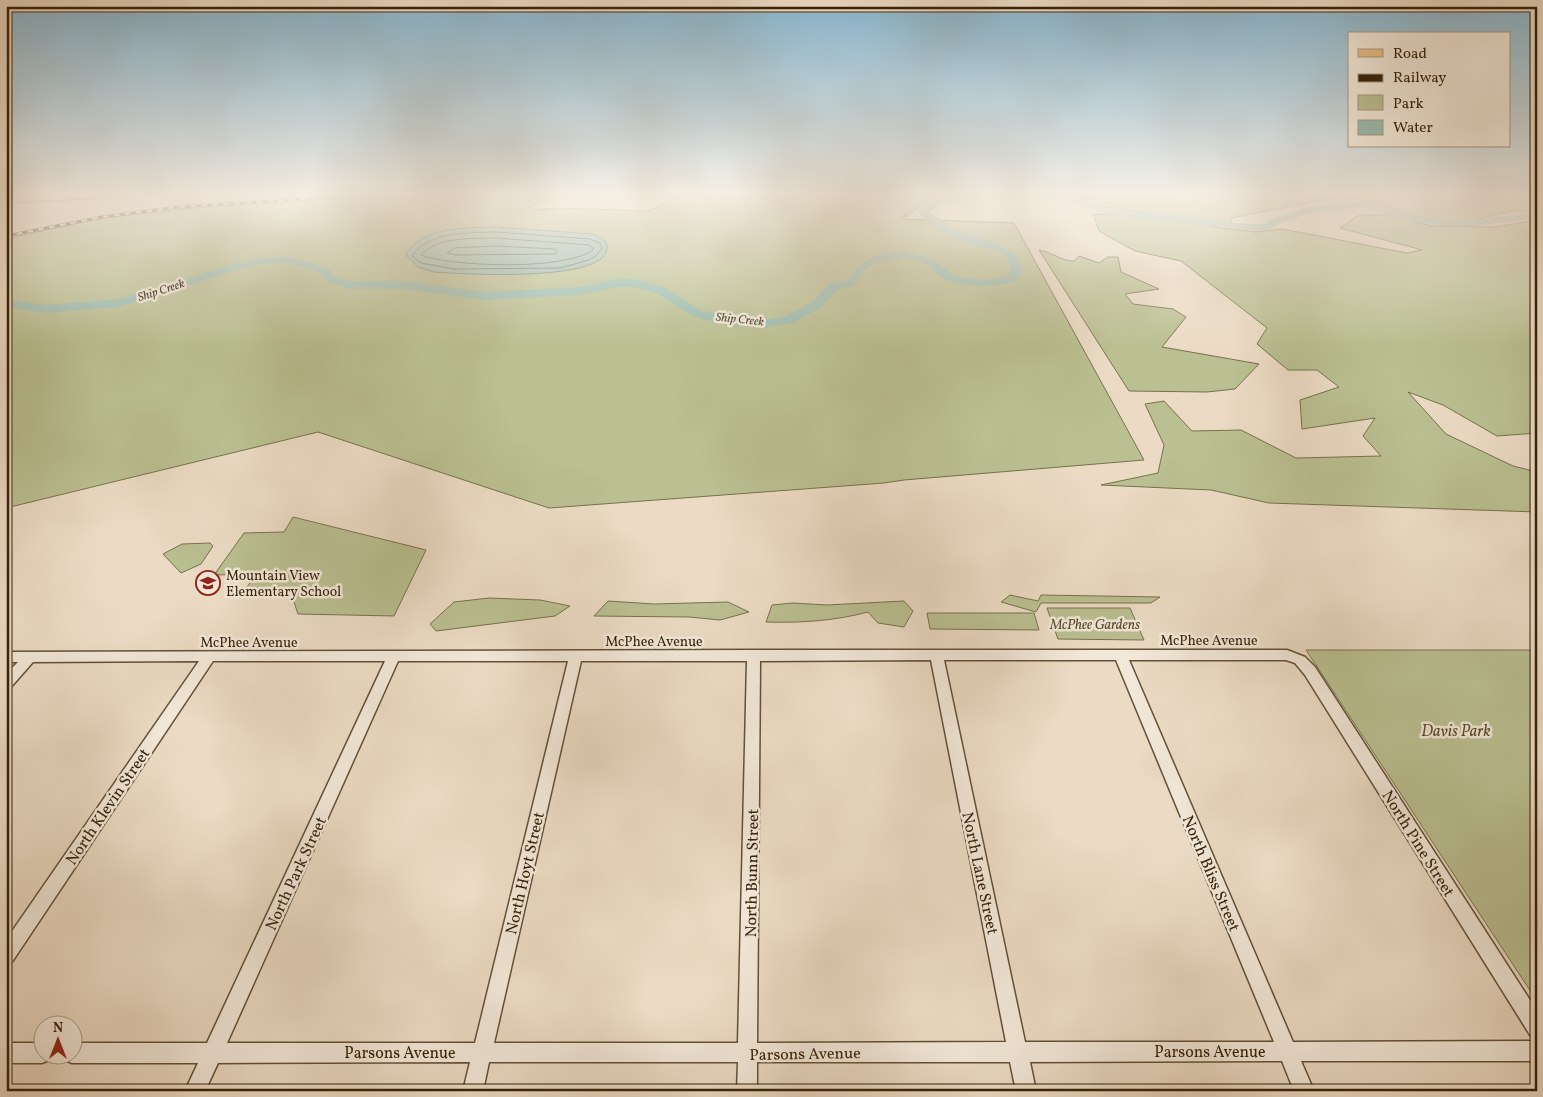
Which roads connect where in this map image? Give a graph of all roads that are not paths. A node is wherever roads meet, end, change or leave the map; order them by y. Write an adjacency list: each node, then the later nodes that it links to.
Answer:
1 (754, 655): 2 (street, McPhee Avenue); 5 (street, McPhee Avenue); 21 (street, North Bunn Street)
2 (936, 655): 3 (street, McPhee Avenue); 17 (street, North Lane Street)
3 (1120, 655): 9 (street, McPhee Avenue); 13 (street, North Bliss Street)
4 (394, 656): 5 (street, McPhee Avenue); 8 (street, McPhee Avenue); 15 (street, North Park Street)
5 (576, 656): 16 (street, North Hoyt Street)
6 (6, 657): 7 (street, McPhee Avenue)
7 (30, 657): 8 (street, McPhee Avenue); 10 (street)
8 (209, 657): 11 (street, North Klevin Street)
9 (1300, 660): 12 (street, North Pine Street)
10 (6, 684)
11 (6, 956)
12 (1537, 1028)
13 (1287, 1051): 14 (street, Parsons Avenue); 17 (street, Parsons Avenue); 26 (street, North Bliss Street)
14 (1537, 1051)
15 (213, 1052): 16 (street, Parsons Avenue); 20 (street, Parsons Avenue); 22 (street, North Park Street)
16 (482, 1052): 21 (street, Parsons Avenue); 23 (street, North Hoyt Street)
17 (1018, 1052): 21 (street, Parsons Avenue); 25 (street, North Lane Street)
18 (6, 1053): 19 (street)
19 (32, 1053)
20 (82, 1053)
21 (748, 1054): 24 (street, North Bunn Street)
22 (195, 1091)
23 (472, 1091)
24 (747, 1091)
25 (1026, 1091)
26 (1304, 1091)

